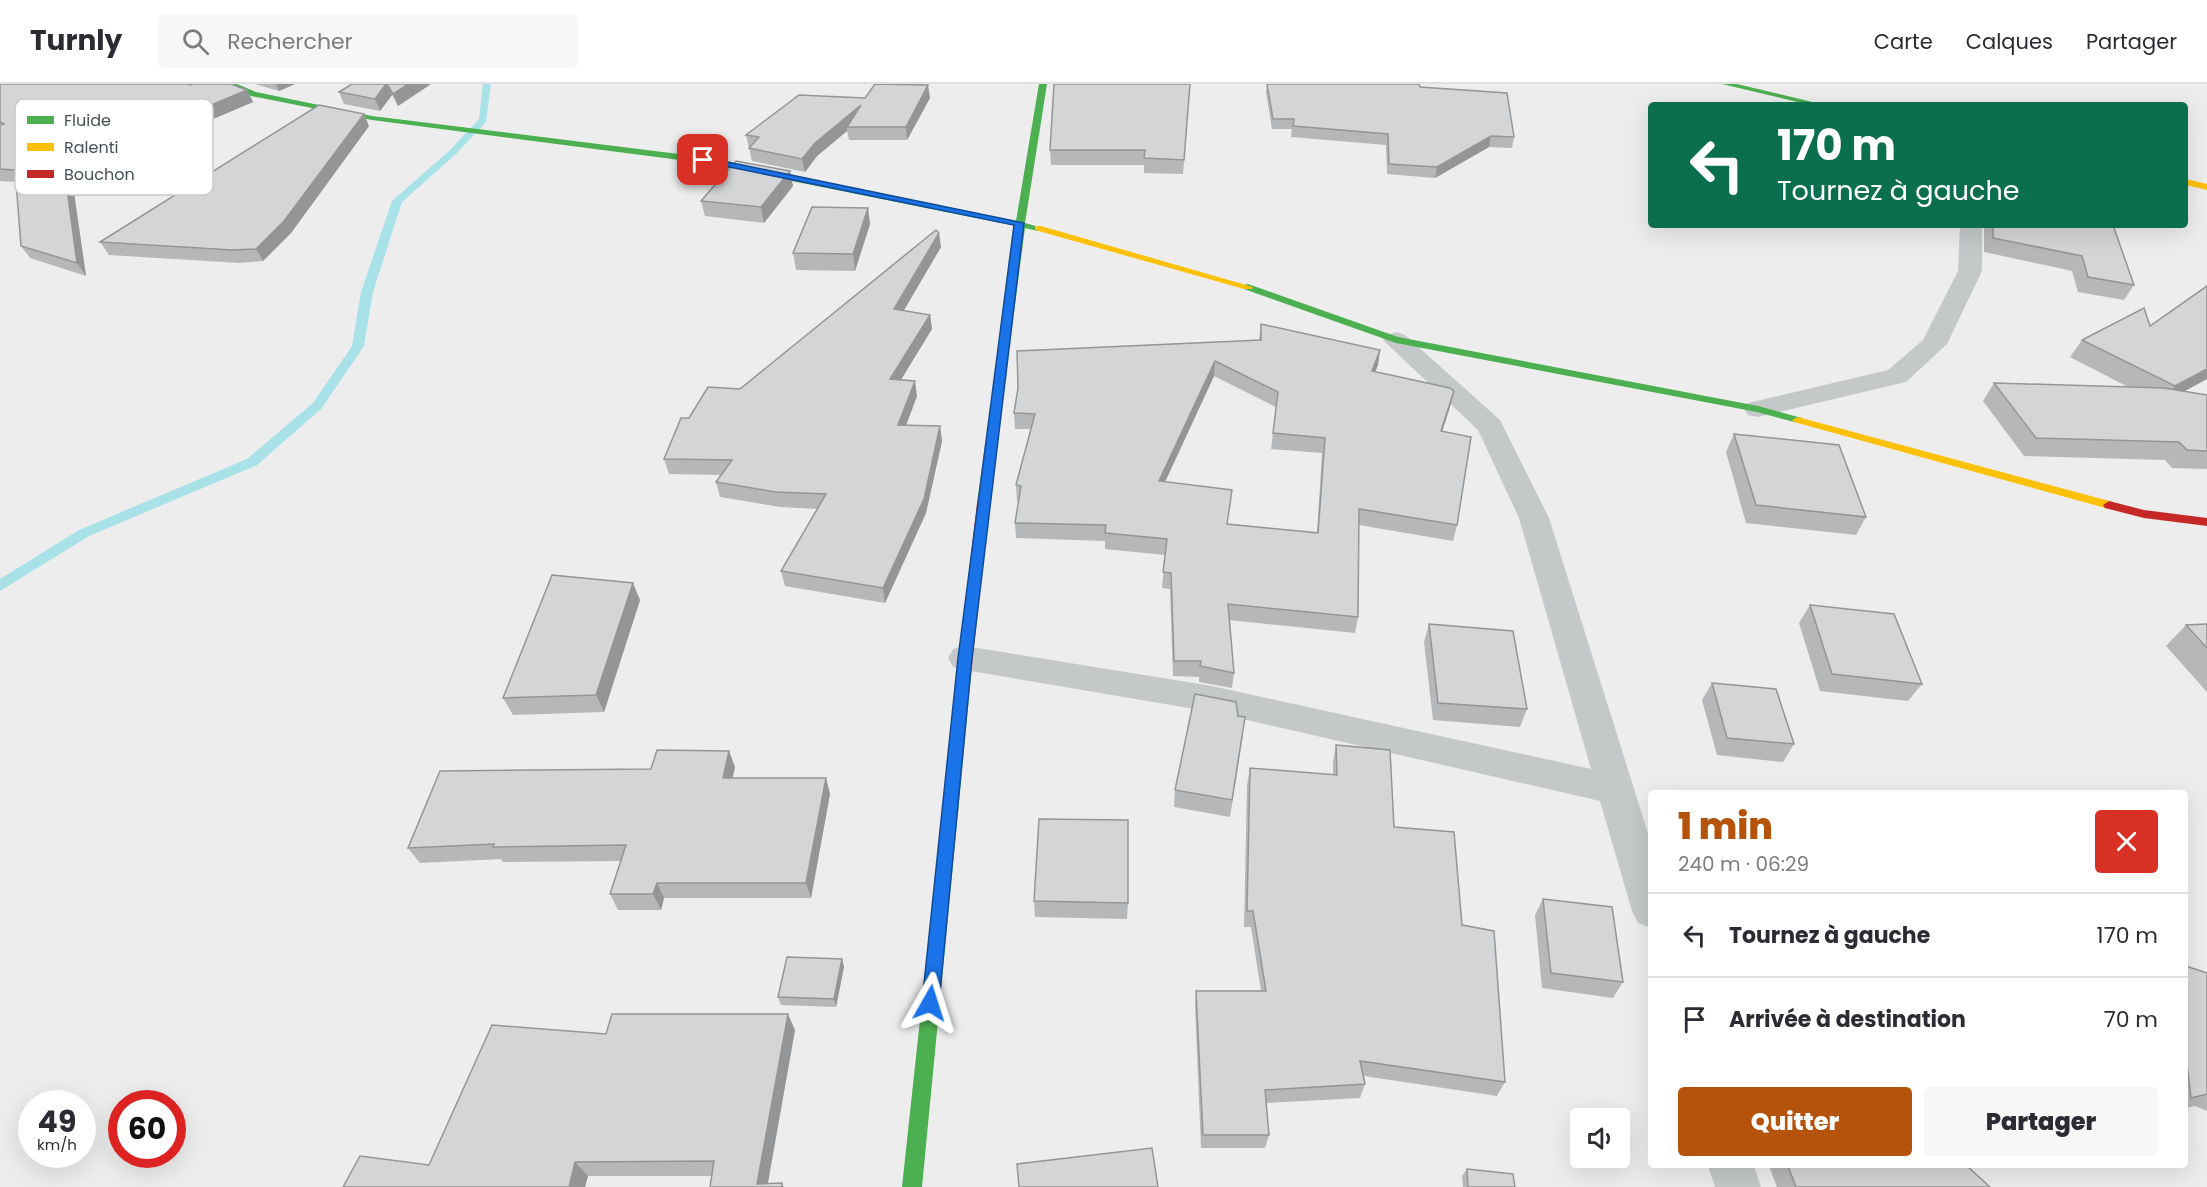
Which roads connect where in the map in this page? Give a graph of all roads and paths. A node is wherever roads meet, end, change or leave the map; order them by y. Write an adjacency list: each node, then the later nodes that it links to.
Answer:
1 (230, 84): 7 (street)
2 (1043, 84): 7 (street)
3 (1726, 84): 4 (street)
4 (1807, 102)
5 (2188, 182): 6 (street)
6 (2207, 187)
7 (1019, 223): 9 (street); 12 (street)
8 (1971, 228): 10 (street)
9 (1396, 340): 10 (street); 13 (street)
10 (1758, 409): 11 (street)
11 (2207, 522)
12 (965, 658): 13 (street); 16 (street)
13 (1613, 789): 14 (street)
14 (1648, 898)
15 (1732, 1168): 17 (street)
16 (912, 1187)
17 (1738, 1187)

